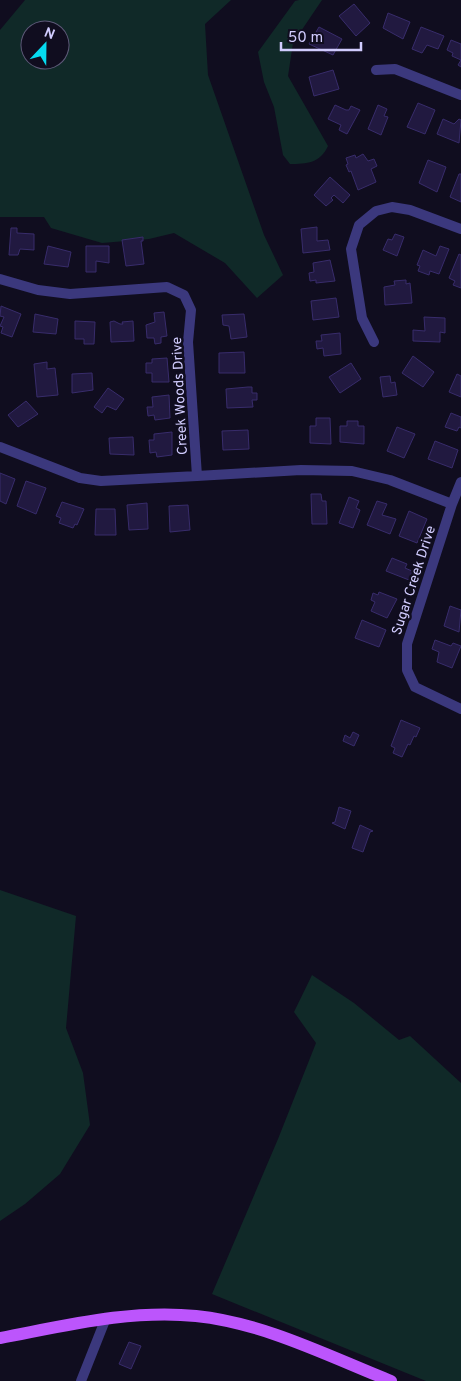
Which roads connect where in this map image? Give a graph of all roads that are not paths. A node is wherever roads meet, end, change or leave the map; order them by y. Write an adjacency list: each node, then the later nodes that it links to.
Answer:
1 (376, 70): 2 (street)
2 (461, 95)
3 (461, 229): 5 (street)
4 (0, 279): 7 (street, Creek Woods Drive)
5 (374, 342)
6 (0, 447): 7 (street)
7 (197, 476): 9 (street)
8 (461, 482): 9 (street, Sugar Creek Drive)
9 (452, 504): 10 (street, Sugar Creek Drive)
10 (461, 709)
11 (106, 1318): 12 (main road); 13 (street); 14 (main road)
12 (0, 1338)
13 (81, 1381)
14 (391, 1381)

